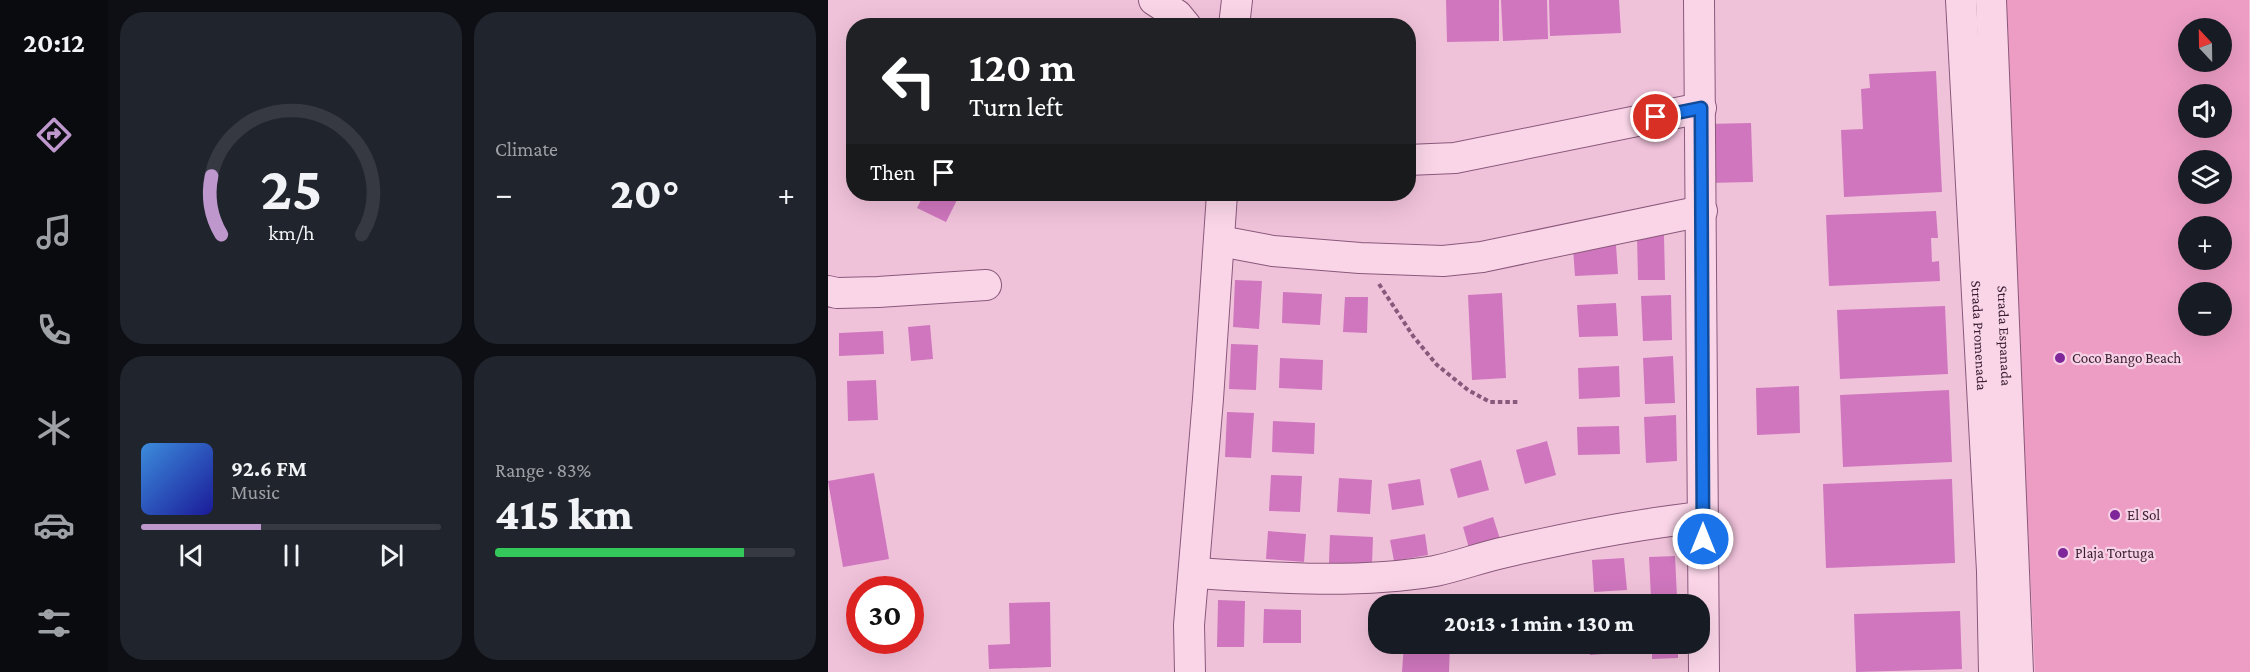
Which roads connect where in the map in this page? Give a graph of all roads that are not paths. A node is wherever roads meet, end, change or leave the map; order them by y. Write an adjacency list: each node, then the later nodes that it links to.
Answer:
1 (1154, 0): 6 (street)
2 (1238, 0): 7 (street)
3 (1700, 0): 8 (street)
4 (1961, 0): 19 (street, Strada Promenada)
5 (1991, 0): 20 (street, Strada Espanada)
6 (1179, 18)
7 (1235, 18)
8 (1701, 108): 9 (street); 11 (street)
9 (1416, 160)
10 (1222, 201): 12 (street)
11 (1702, 211): 12 (street); 15 (street)
12 (1220, 241): 16 (street)
13 (986, 285): 14 (street)
14 (828, 291)
15 (1703, 517): 16 (street); 18 (street)
16 (1195, 573): 17 (street)
17 (1190, 672)
18 (1704, 672)
19 (1994, 672)
20 (2018, 672)

